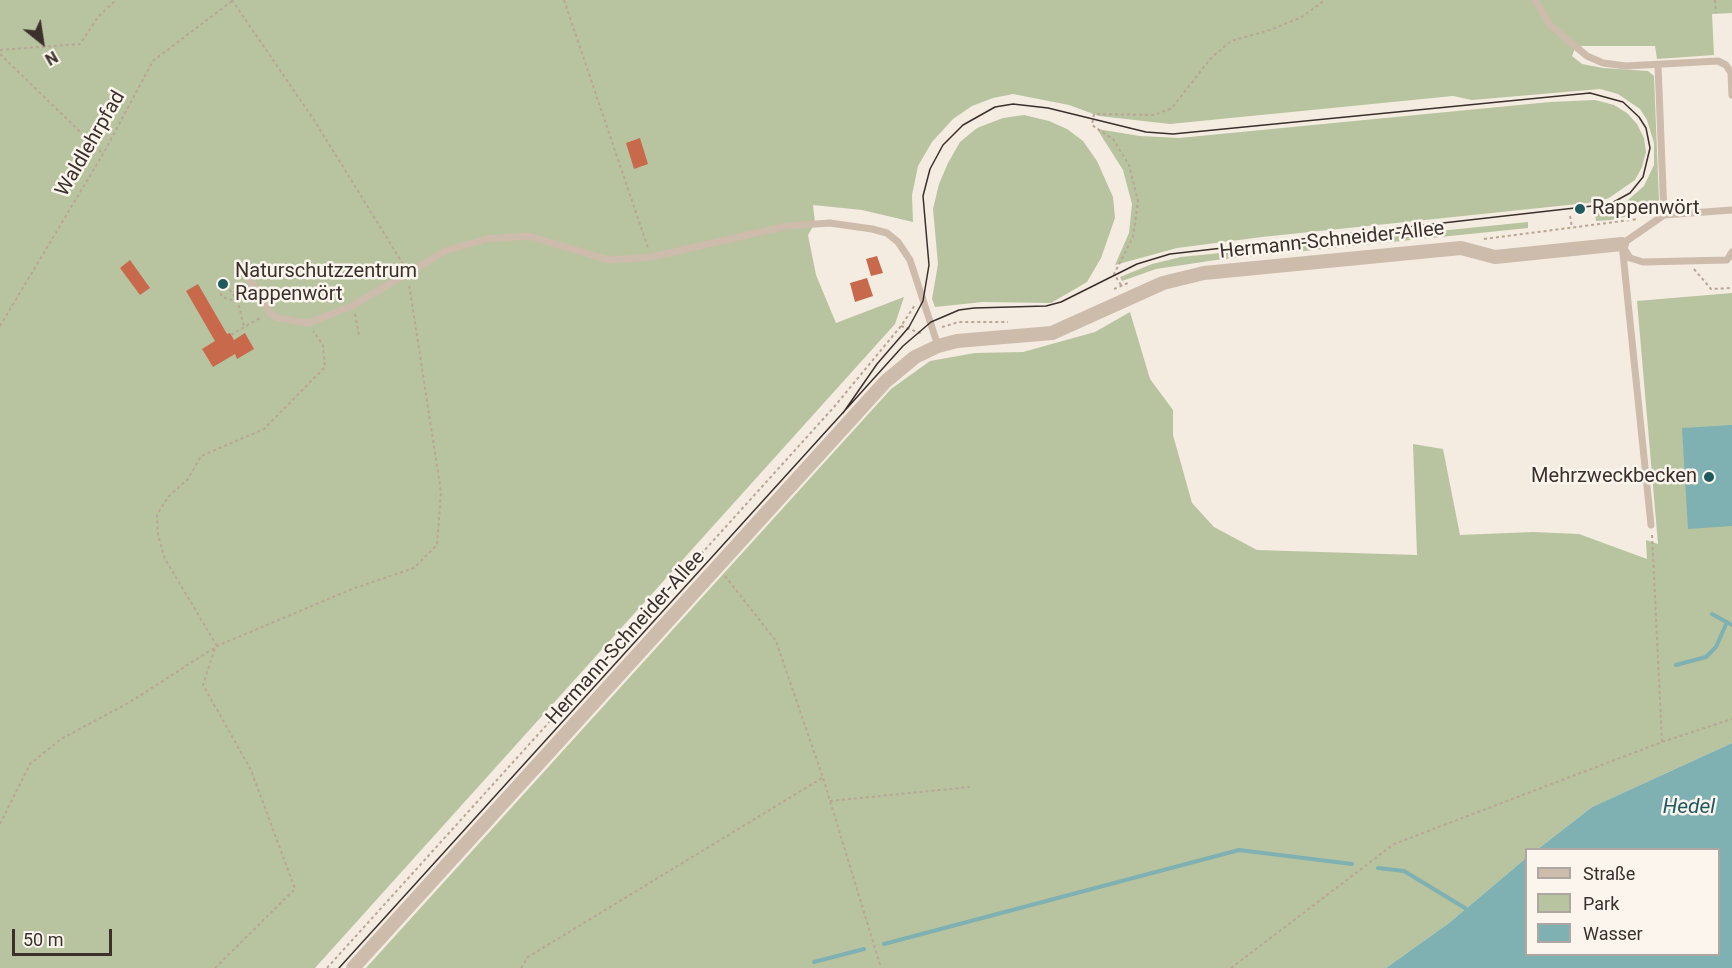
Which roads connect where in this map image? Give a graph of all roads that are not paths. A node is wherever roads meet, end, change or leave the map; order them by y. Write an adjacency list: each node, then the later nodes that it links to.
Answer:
1 (1535, 0): 2 (lane)
2 (1658, 65): 3 (lane); 5 (lane)
3 (1732, 95)
4 (1732, 210): 5 (lane)
5 (1664, 215): 6 (lane, Hermann-Schneider-Allee)
6 (1622, 244): 7 (lane); 9 (street, Hermann-Schneider-Allee); 12 (lane)
7 (1732, 252)
8 (242, 267): 11 (lane)
9 (1181, 277): 10 (lane); 11 (street, Hermann-Schneider-Allee)
10 (1194, 286)
11 (938, 346): 13 (street, Hermann-Schneider-Allee)
12 (1651, 525)
13 (352, 968)

